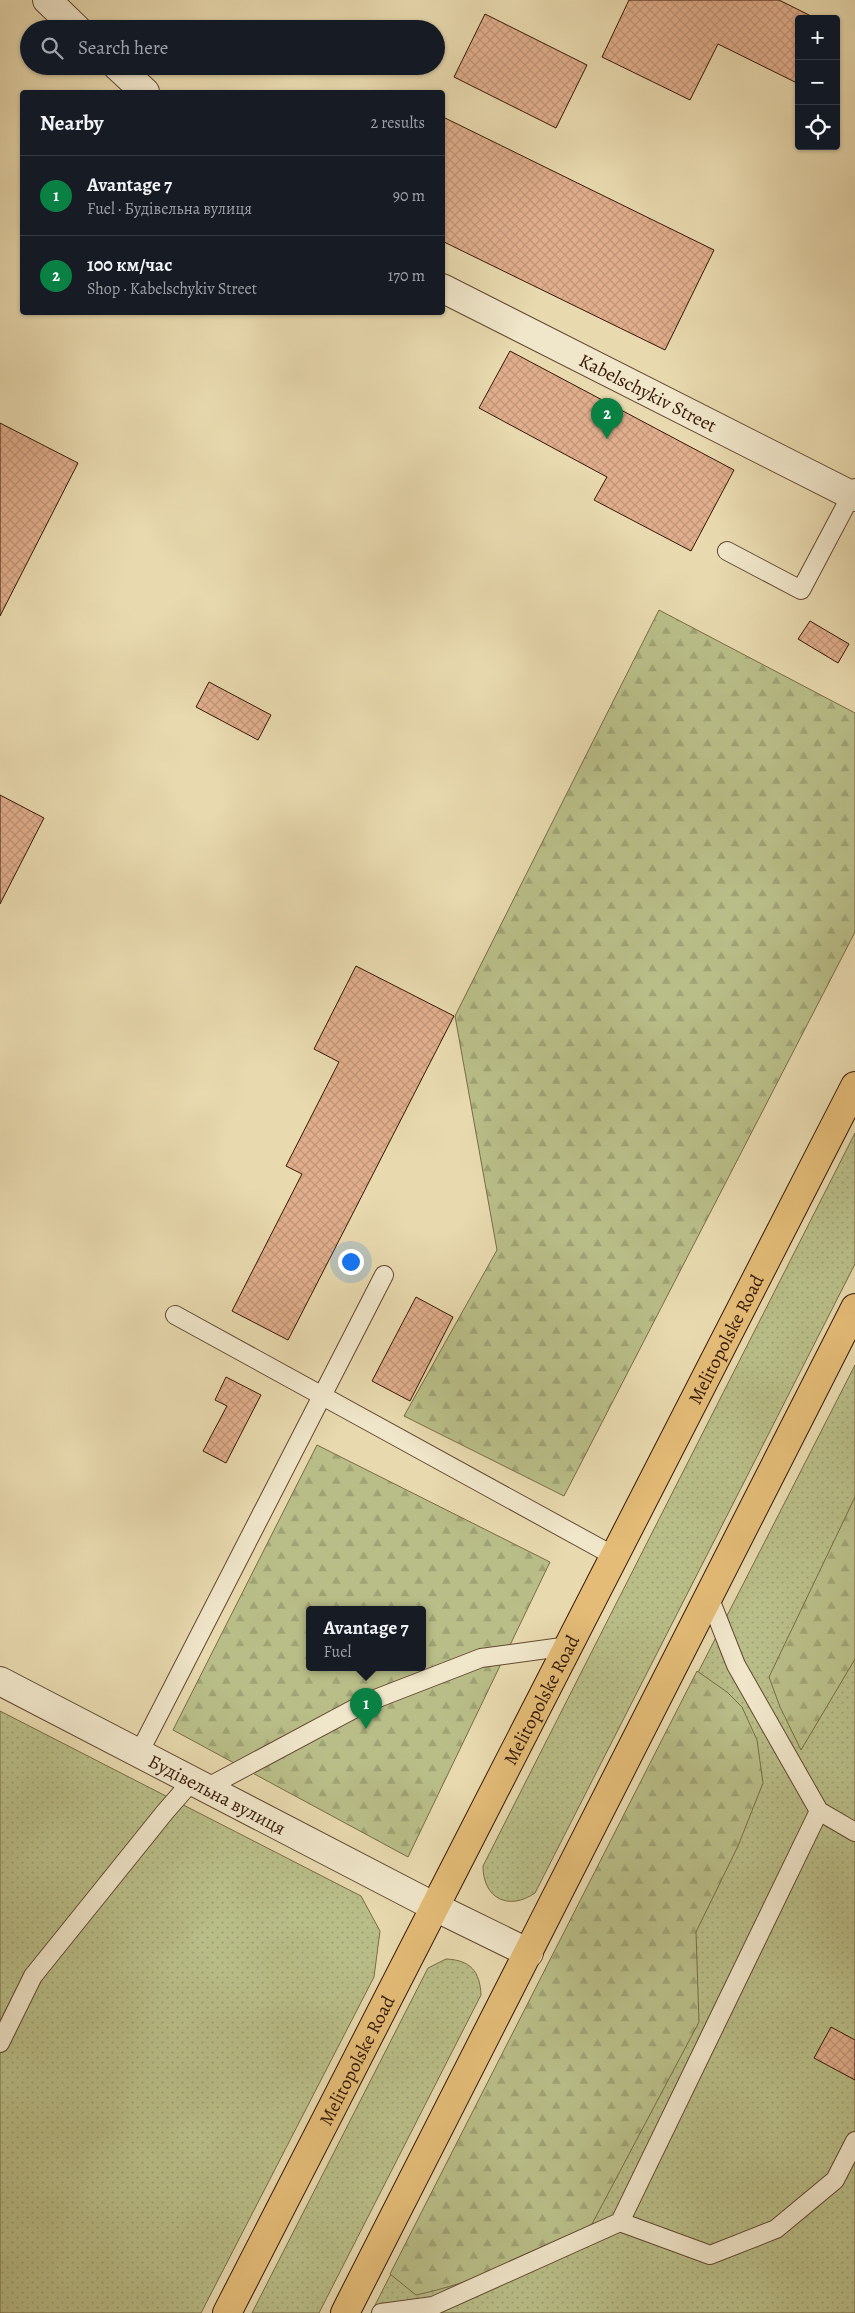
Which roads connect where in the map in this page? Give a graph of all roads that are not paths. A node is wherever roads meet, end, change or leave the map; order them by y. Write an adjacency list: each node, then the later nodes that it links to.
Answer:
1 (47, 0): 2 (street)
2 (68, 20)
3 (127, 75): 4 (street)
4 (143, 90)
5 (445, 289): 6 (street, Kabelschykiv Street)
6 (854, 493): 7 (lane)
7 (727, 551)
8 (855, 1086): 13 (main road, Melitopolske Road)
9 (384, 1275): 12 (lane)
10 (855, 1308): 14 (main road)
11 (175, 1316): 12 (lane)
12 (323, 1396): 13 (lane); 17 (lane)
13 (614, 1556): 15 (main road, Melitopolske Road)
14 (708, 1594): 19 (lane); 22 (main road)
15 (568, 1646): 18 (lane); 21 (main road, Melitopolske Road)
16 (0, 1681): 17 (street, Будівельна вулиця)
17 (139, 1753): 18 (street, Будівельна вулиця)
18 (199, 1785): 21 (street, Будівельна вулиця); 23 (lane)
19 (819, 1811): 20 (lane); 25 (lane)
20 (855, 1832)
21 (435, 1907): 22 (street, Будівельна вулиця); 26 (main road, Melitopolske Road)
22 (529, 1953): 27 (main road)
23 (0, 2044)
24 (855, 2142): 25 (lane)
25 (620, 2222): 28 (lane)
26 (227, 2313)
27 (345, 2313)
28 (381, 2313)

